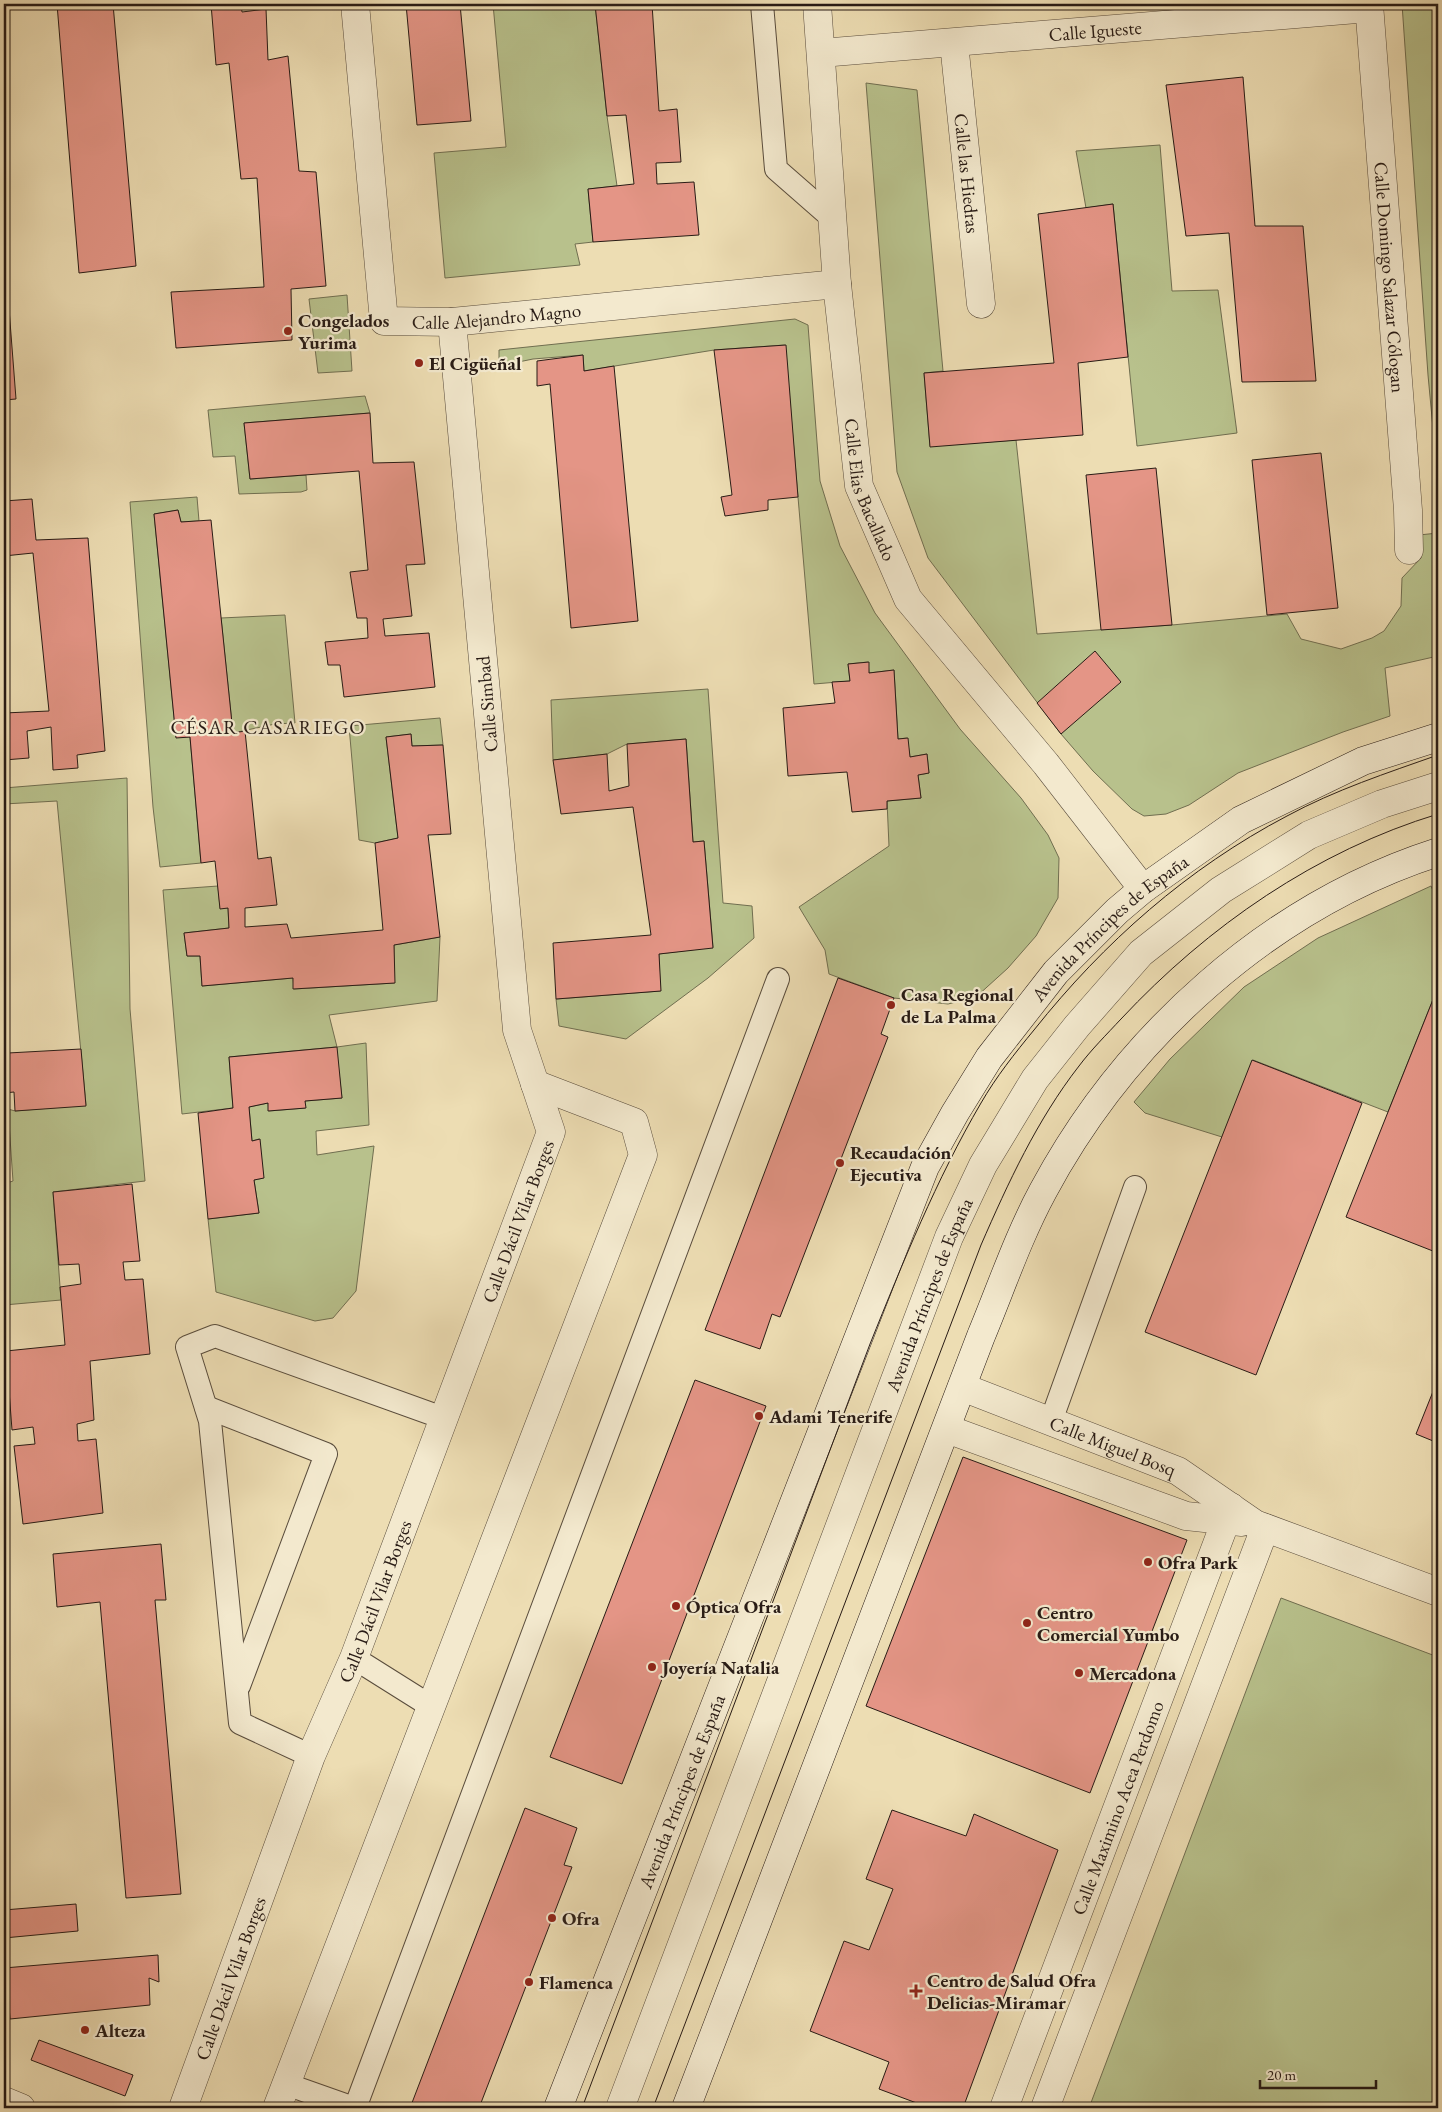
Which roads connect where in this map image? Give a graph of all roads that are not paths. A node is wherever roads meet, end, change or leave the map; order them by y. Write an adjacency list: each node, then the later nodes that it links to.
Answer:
1 (355, 4): 10 (street, Calle Alejandro Magno)
2 (762, 4): 7 (lane)
3 (817, 4): 6 (street, Calle Elias Bacallado)
4 (1369, 6): 5 (street, Calle Igueste); 11 (street, Calle Domingo Salazar Cólogan)
5 (954, 43): 6 (street, Calle Igueste); 9 (street, Calle las Hiedras)
6 (821, 53): 7 (street, Calle Elias Bacallado)
7 (832, 218): 8 (street, Calle Elias Bacallado)
8 (837, 284): 10 (street, Calle Alejandro Magno); 15 (street, Calle Elias Bacallado)
9 (981, 304)
10 (452, 322): 17 (street, Calle Simbad)
11 (1409, 550)
12 (1438, 737): 15 (street, Avenida Príncipes de España)
13 (1438, 786): 41 (street, Avenida Príncipes de España)
14 (1438, 852): 19 (street)
15 (1143, 889): 40 (street, Avenida Príncipes de España)
16 (778, 979): 39 (lane)
17 (534, 1084): 21 (street, Calle Dácil Vilar Borges); 29 (street)
18 (1135, 1187): 22 (lane)
19 (962, 1387): 22 (street, Calle Miguel Bosq); 23 (street)
20 (206, 1407): 21 (lane); 28 (lane); 28 (lane)
21 (443, 1418): 27 (street, Calle Dácil Vilar Borges)
22 (1050, 1421): 24 (street, Calle Miguel Bosq)
23 (947, 1429): 24 (street, Calle Miguel Bosq); 42 (street)
24 (1228, 1514): 25 (street, Calle Miguel Bosq); 31 (street, Calle Maximino Acea Perdomo)
25 (1260, 1526): 26 (street, Calle Miguel Bosq); 32 (street, Calle Maximino Acea Perdomo)
26 (1438, 1592)
27 (354, 1658): 29 (lane); 30 (street, Calle Dácil Vilar Borges)
28 (237, 1691): 30 (lane)
29 (432, 1706): 35 (street)
30 (311, 1756): 38 (street, Calle Dácil Vilar Borges)
31 (1092, 1876): 32 (street); 33 (street, Calle Maximino Acea Perdomo)
32 (1128, 1890): 34 (street, Calle Maximino Acea Perdomo)
33 (1076, 1919): 34 (street); 43 (street, Calle Maximino Acea Perdomo)
34 (1111, 1934): 44 (street, Calle Maximino Acea Perdomo)
35 (282, 2096): 39 (lane)
36 (4, 2101): 37 (street)
37 (21, 2108)
38 (182, 2108)
39 (354, 2108)
40 (558, 2108)
41 (620, 2108)
42 (686, 2108)
43 (1004, 2108)
44 (1045, 2108)

